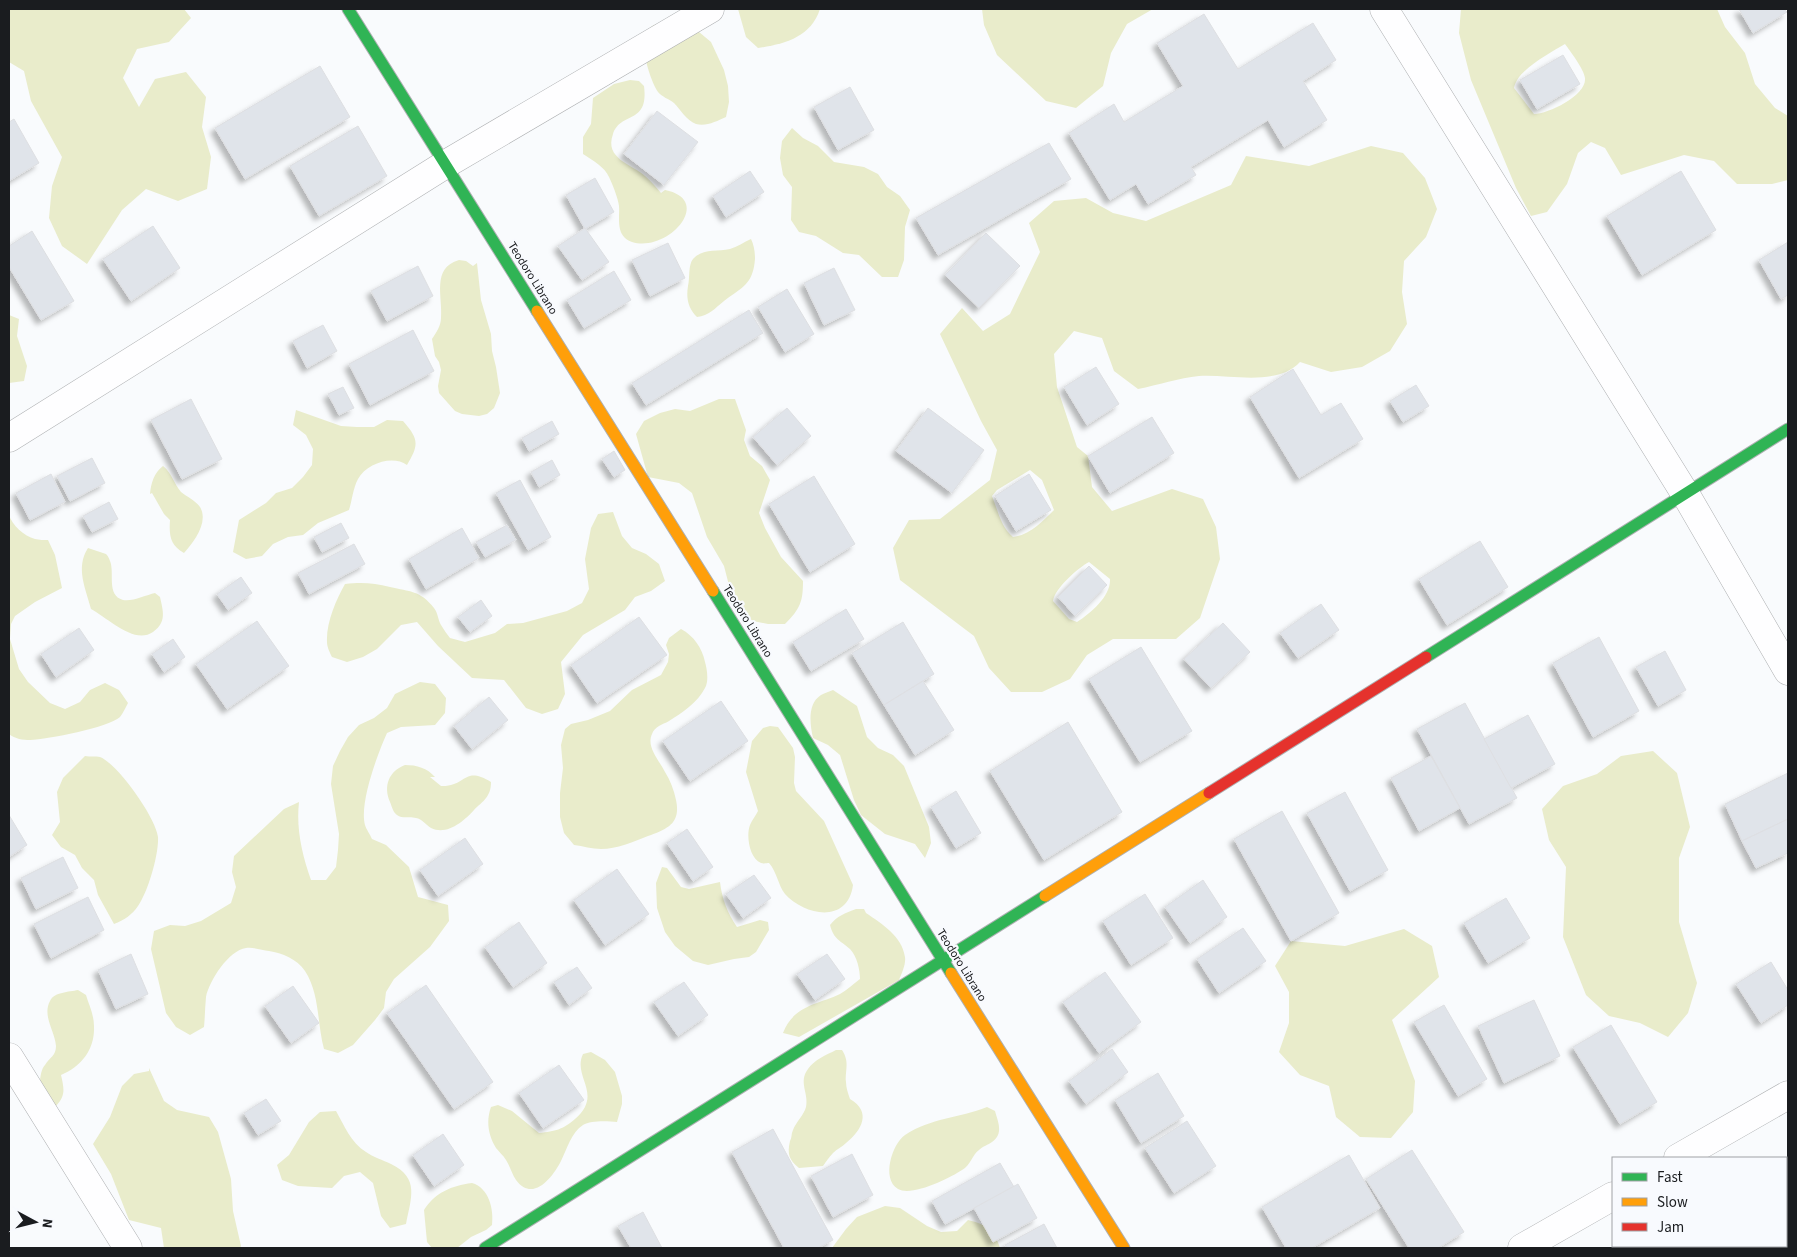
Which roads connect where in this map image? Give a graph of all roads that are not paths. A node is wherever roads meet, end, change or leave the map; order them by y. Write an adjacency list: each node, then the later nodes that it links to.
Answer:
1 (348, 9): 4 (street, Teodoro Librano)
2 (710, 9): 4 (street)
3 (1384, 9): 7 (street)
4 (446, 164): 6 (street); 9 (street, Teodoro Librano)
5 (1788, 429): 7 (street)
6 (9, 438)
7 (1686, 495): 8 (street); 9 (street)
8 (1788, 670)
9 (943, 960): 15 (street); 16 (street, Teodoro Librano)
10 (9, 1057): 14 (street)
11 (1788, 1094): 12 (street)
12 (1680, 1157)
13 (1612, 1197): 17 (street)
14 (128, 1248)
15 (485, 1248)
16 (1124, 1248)
17 (1522, 1248)

